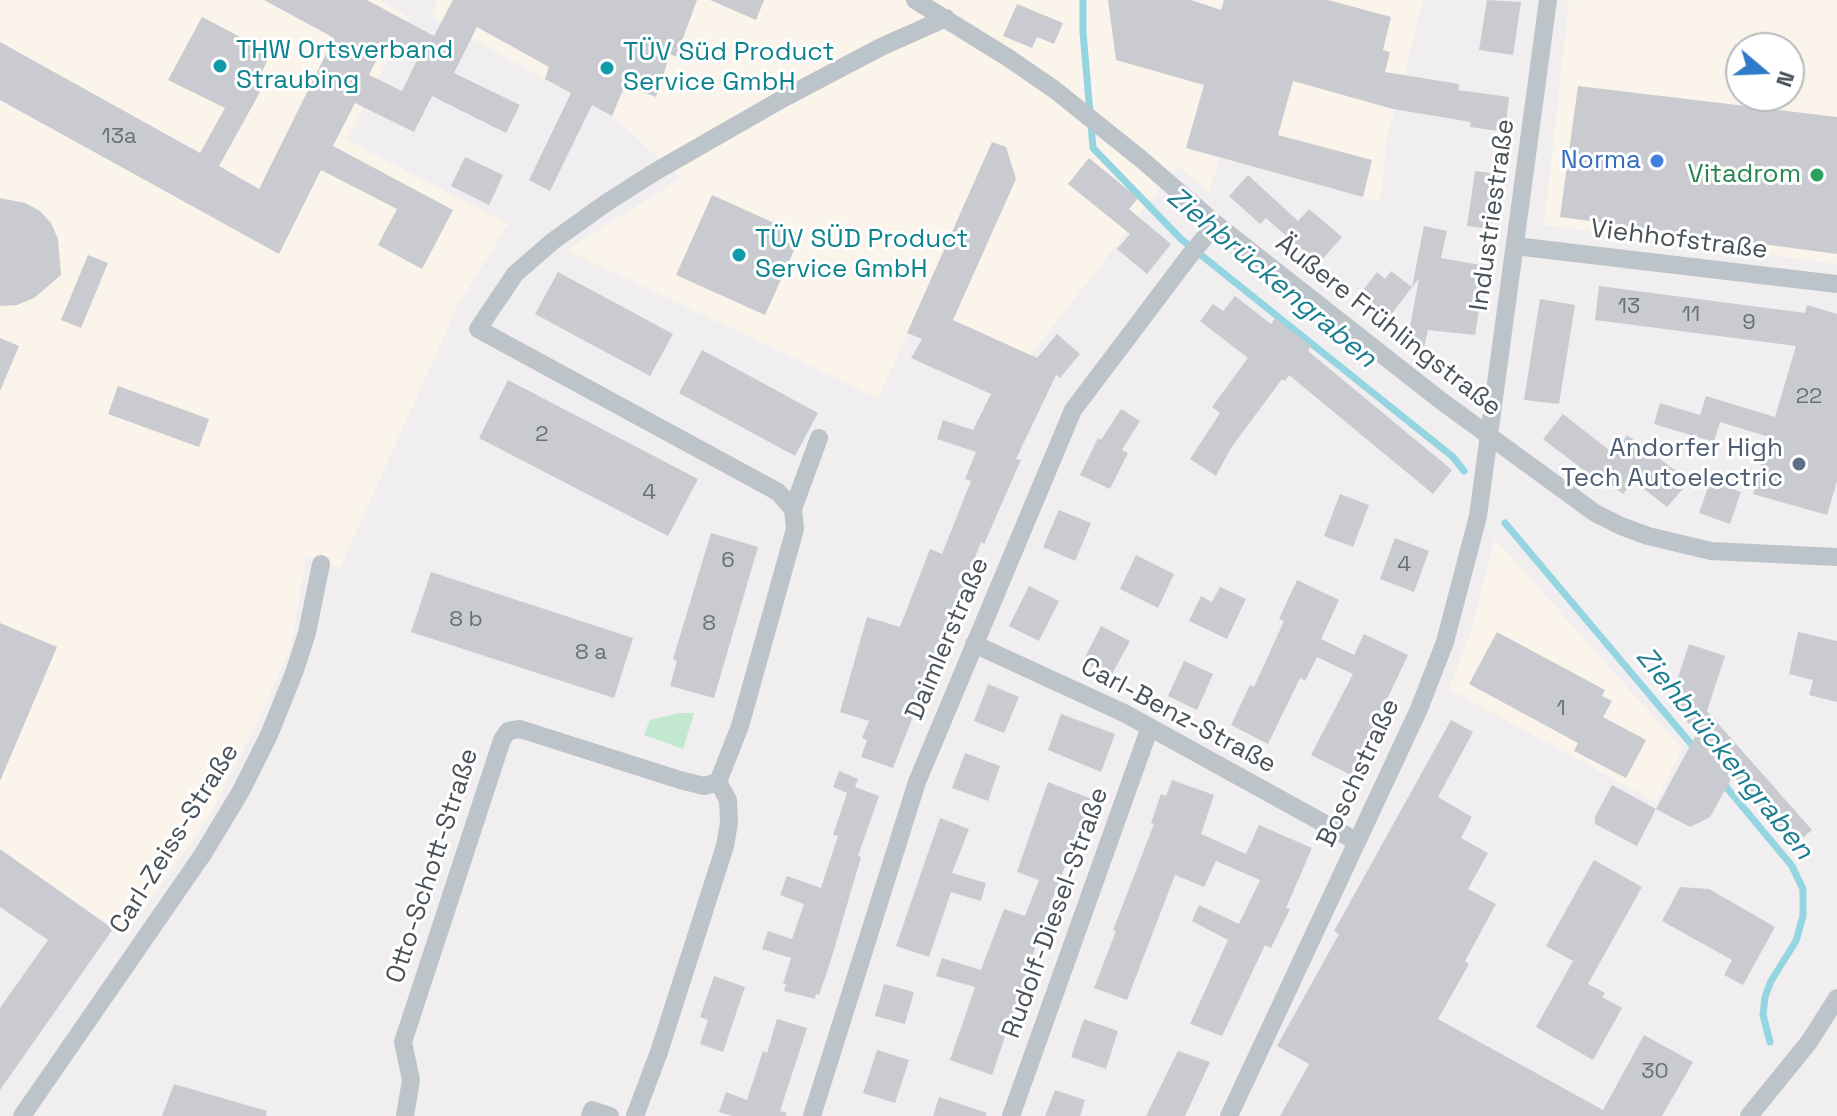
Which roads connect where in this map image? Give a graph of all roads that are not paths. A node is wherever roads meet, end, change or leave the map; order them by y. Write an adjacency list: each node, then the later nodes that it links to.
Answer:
1 (915, 0): 3 (street, Äußere Frühlingstraße)
2 (1548, 0): 5 (street, Industriestraße)
3 (946, 18): 4 (street, Äußere Frühlingstraße); 9 (street)
4 (1216, 224): 7 (street, Äußere Frühlingstraße); 12 (street, Daimlerstraße)
5 (1515, 246): 6 (street, Viehhofstraße); 7 (street, Industriestraße)
6 (1837, 284)
7 (1488, 437): 10 (street, Äußere Frühlingstraße); 15 (street, Boschstraße)
8 (819, 438): 9 (street)
9 (793, 509): 14 (street)
10 (1837, 557)
11 (321, 564): 17 (street, Carl-Zeiss-Straße)
12 (974, 644): 13 (street, Carl-Benz-Straße); 22 (street, Daimlerstraße)
13 (1150, 727): 15 (street, Carl-Benz-Straße); 23 (street, Rudolf-Diesel-Straße)
14 (718, 782): 18 (street, Otto-Schott-Straße); 21 (street)
15 (1356, 841): 24 (street, Boschstraße)
16 (1837, 998): 25 (street)
17 (22, 1116)
18 (405, 1116)
19 (590, 1116): 20 (street)
20 (610, 1116)
21 (635, 1116)
22 (812, 1116)
23 (1011, 1116)
24 (1229, 1116)
25 (1749, 1116)

